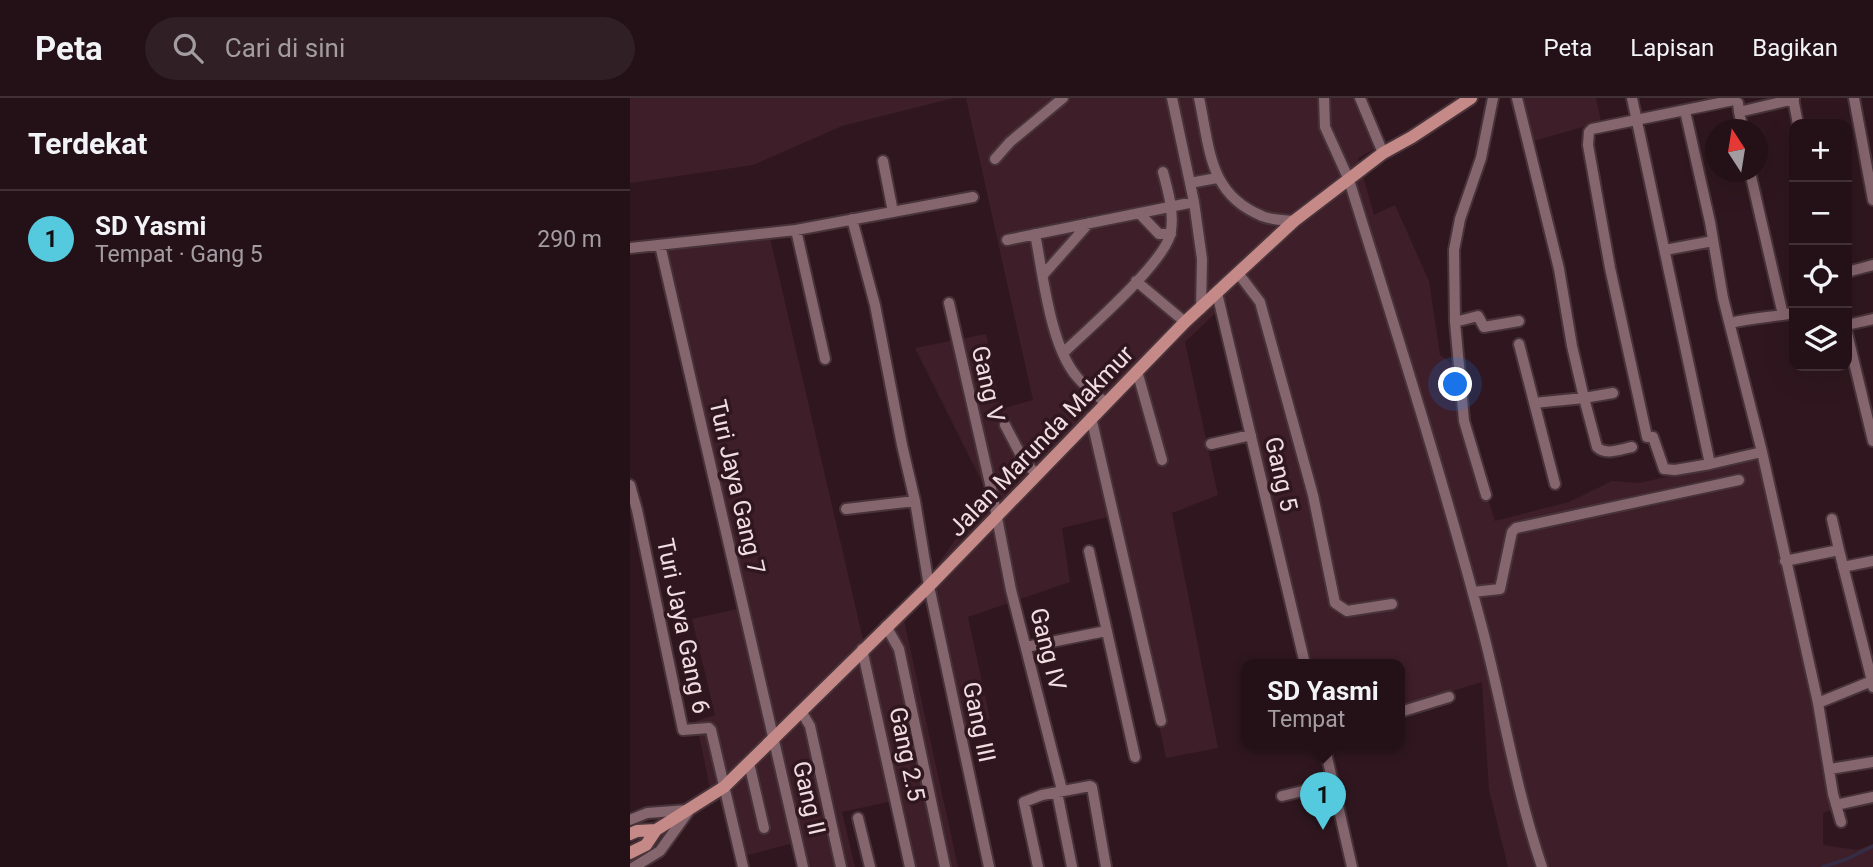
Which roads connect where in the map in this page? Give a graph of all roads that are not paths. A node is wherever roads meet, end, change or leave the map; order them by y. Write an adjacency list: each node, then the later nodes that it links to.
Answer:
1 (1063, 98): 18 (street)
2 (1172, 98): 24 (street)
3 (1199, 98): 21 (street)
4 (1324, 98): 22 (street)
5 (1360, 98): 17 (street)
6 (1471, 98): 17 (main road, Jalan Marunda Makmur)
7 (1493, 98): 54 (street)
8 (1517, 98): 63 (street)
9 (1632, 98): 16 (street)
10 (1793, 98): 13 (street); 15 (street)
11 (1854, 98): 26 (street)
12 (1685, 111): 13 (street); 16 (street); 38 (street)
13 (1739, 112): 14 (street)
14 (1741, 119)
15 (1797, 119)
16 (1636, 122): 41 (street); 74 (street)
17 (1383, 153): 22 (main road, Jalan Marunda Makmur)
18 (995, 159)
19 (883, 161): 29 (street)
20 (1163, 172): 28 (street)
21 (1217, 178): 24 (street); 32 (street)
22 (1349, 180): 32 (main road, Jalan Marunda Makmur); 90 (street)
23 (1753, 182): 50 (street)
24 (1191, 183): 27 (street)
25 (973, 197): 29 (street)
26 (1873, 200)
27 (1195, 202): 28 (street); 49 (street)
28 (1172, 207): 30 (street); 36 (street)
29 (893, 212): 31 (street)
30 (1139, 213): 33 (street); 36 (street)
31 (852, 219): 34 (street); 80 (street, Gang III)
32 (1294, 221): 44 (main road, Jalan Marunda Makmur)
33 (1089, 223): 35 (street); 45 (street)
34 (796, 230): 39 (street); 60 (street)
35 (1035, 234): 37 (street); 45 (street)
36 (1171, 234): 46 (street)
37 (1007, 240)
38 (1713, 241): 41 (street); 55 (street)
39 (660, 244): 40 (street); 103 (street, Turi Jaya Gang 7)
40 (630, 248)
41 (1665, 250): 74 (street)
42 (1873, 265): 43 (street)
43 (1852, 271)
44 (1238, 273): 47 (main road, Jalan Marunda Makmur); 91 (street)
45 (1043, 275): 58 (street)
46 (1136, 281): 53 (street); 58 (street)
47 (1217, 293): 49 (main road, Jalan Marunda Makmur); 68 (street, Gang 5)
48 (948, 303): 82 (street, Gang V)
49 (1201, 309): 53 (main road, Jalan Marunda Makmur)
50 (1789, 314): 55 (street)
51 (1873, 319): 56 (street)
52 (1519, 321): 54 (street)
53 (1185, 322): 61 (main road, Jalan Marunda Makmur)
54 (1455, 322): 79 (street)
55 (1730, 323): 72 (street)
56 (1852, 324)
57 (1519, 344): 65 (street)
58 (1063, 353): 64 (street)
59 (1852, 354): 69 (street)
60 (825, 359)
61 (1138, 371): 64 (main road, Jalan Marunda Makmur); 73 (street)
62 (1613, 393): 63 (street)
63 (1584, 398): 65 (street); 71 (street)
64 (1106, 402): 66 (main road, Jalan Marunda Makmur)
65 (1534, 403): 77 (street)
66 (1091, 417): 75 (main road, Jalan Marunda Makmur); 102 (street)
67 (1005, 425): 75 (street)
68 (1251, 435): 70 (street); 96 (street, Gang 5)
69 (1873, 441)
70 (1211, 444)
71 (1632, 447)
72 (1762, 452): 74 (street); 86 (street)
73 (1162, 460)
74 (1710, 464)
75 (1037, 474): 82 (main road, Jalan Marunda Makmur)
76 (1739, 480): 90 (street)
77 (1555, 484)
78 (630, 485): 110 (street, Turi Jaya Gang 6)
79 (1486, 495)
80 (915, 501): 81 (street); 89 (street, Gang III)
81 (846, 509)
82 (997, 516): 89 (main road, Jalan Marunda Makmur); 94 (street, Gang IV)
83 (1832, 519): 84 (street)
84 (1839, 550): 86 (street); 88 (street)
85 (1089, 551): 93 (street)
86 (1786, 561): 99 (street)
87 (1873, 561): 88 (street)
88 (1843, 567): 97 (street)
89 (929, 586): 92 (main road, Jalan Marunda Makmur); 130 (street, Gang III)
90 (1473, 592): 135 (street)
91 (1392, 604)
92 (886, 626): 95 (main road, Jalan Marunda Makmur); 129 (street)
93 (1106, 631): 94 (street); 105 (street)
94 (1026, 647): 111 (street, Gang IV)
95 (862, 649): 101 (main road, Jalan Marunda Makmur); 128 (street, Gang 2.5)
96 (1304, 659)
97 (1872, 679): 99 (street)
98 (1449, 697): 100 (street)
99 (1818, 704): 108 (street)
100 (1405, 710)
101 (801, 711): 103 (main road, Jalan Marunda Makmur); 126 (street)
102 (1161, 721)
103 (774, 739): 107 (main road, Jalan Marunda Makmur); 125 (street, Gang II)
104 (1325, 750): 109 (street)
105 (1135, 757)
106 (1873, 762): 108 (street)
107 (749, 763): 110 (main road, Jalan Marunda Makmur); 119 (street)
108 (1830, 769): 114 (street)
109 (1332, 784): 112 (street); 134 (street)
110 (724, 787): 115 (main road, Jalan Marunda Makmur); 124 (street)
111 (1060, 791): 131 (street); 132 (street, Gang IV); 133 (street)
112 (1282, 796)
113 (1873, 797): 114 (street)
114 (1836, 805): 118 (street)
115 (690, 810): 117 (street); 120 (main road, Jalan Marunda Makmur); 123 (street)
116 (858, 818): 127 (street)
117 (630, 820)
118 (1841, 822)
119 (764, 828)
120 (656, 830): 121 (main road, Jalan Marunda Makmur); 122 (main road, Jalan Marunda Makmur)
121 (630, 834)
122 (630, 853)
123 (634, 867)
124 (743, 867)
125 (803, 867)
126 (841, 867)
127 (870, 867)
128 (910, 867)
129 (945, 867)
130 (989, 867)
131 (1038, 867)
132 (1072, 867)
133 (1106, 867)
134 (1352, 867)
135 (1542, 867)

